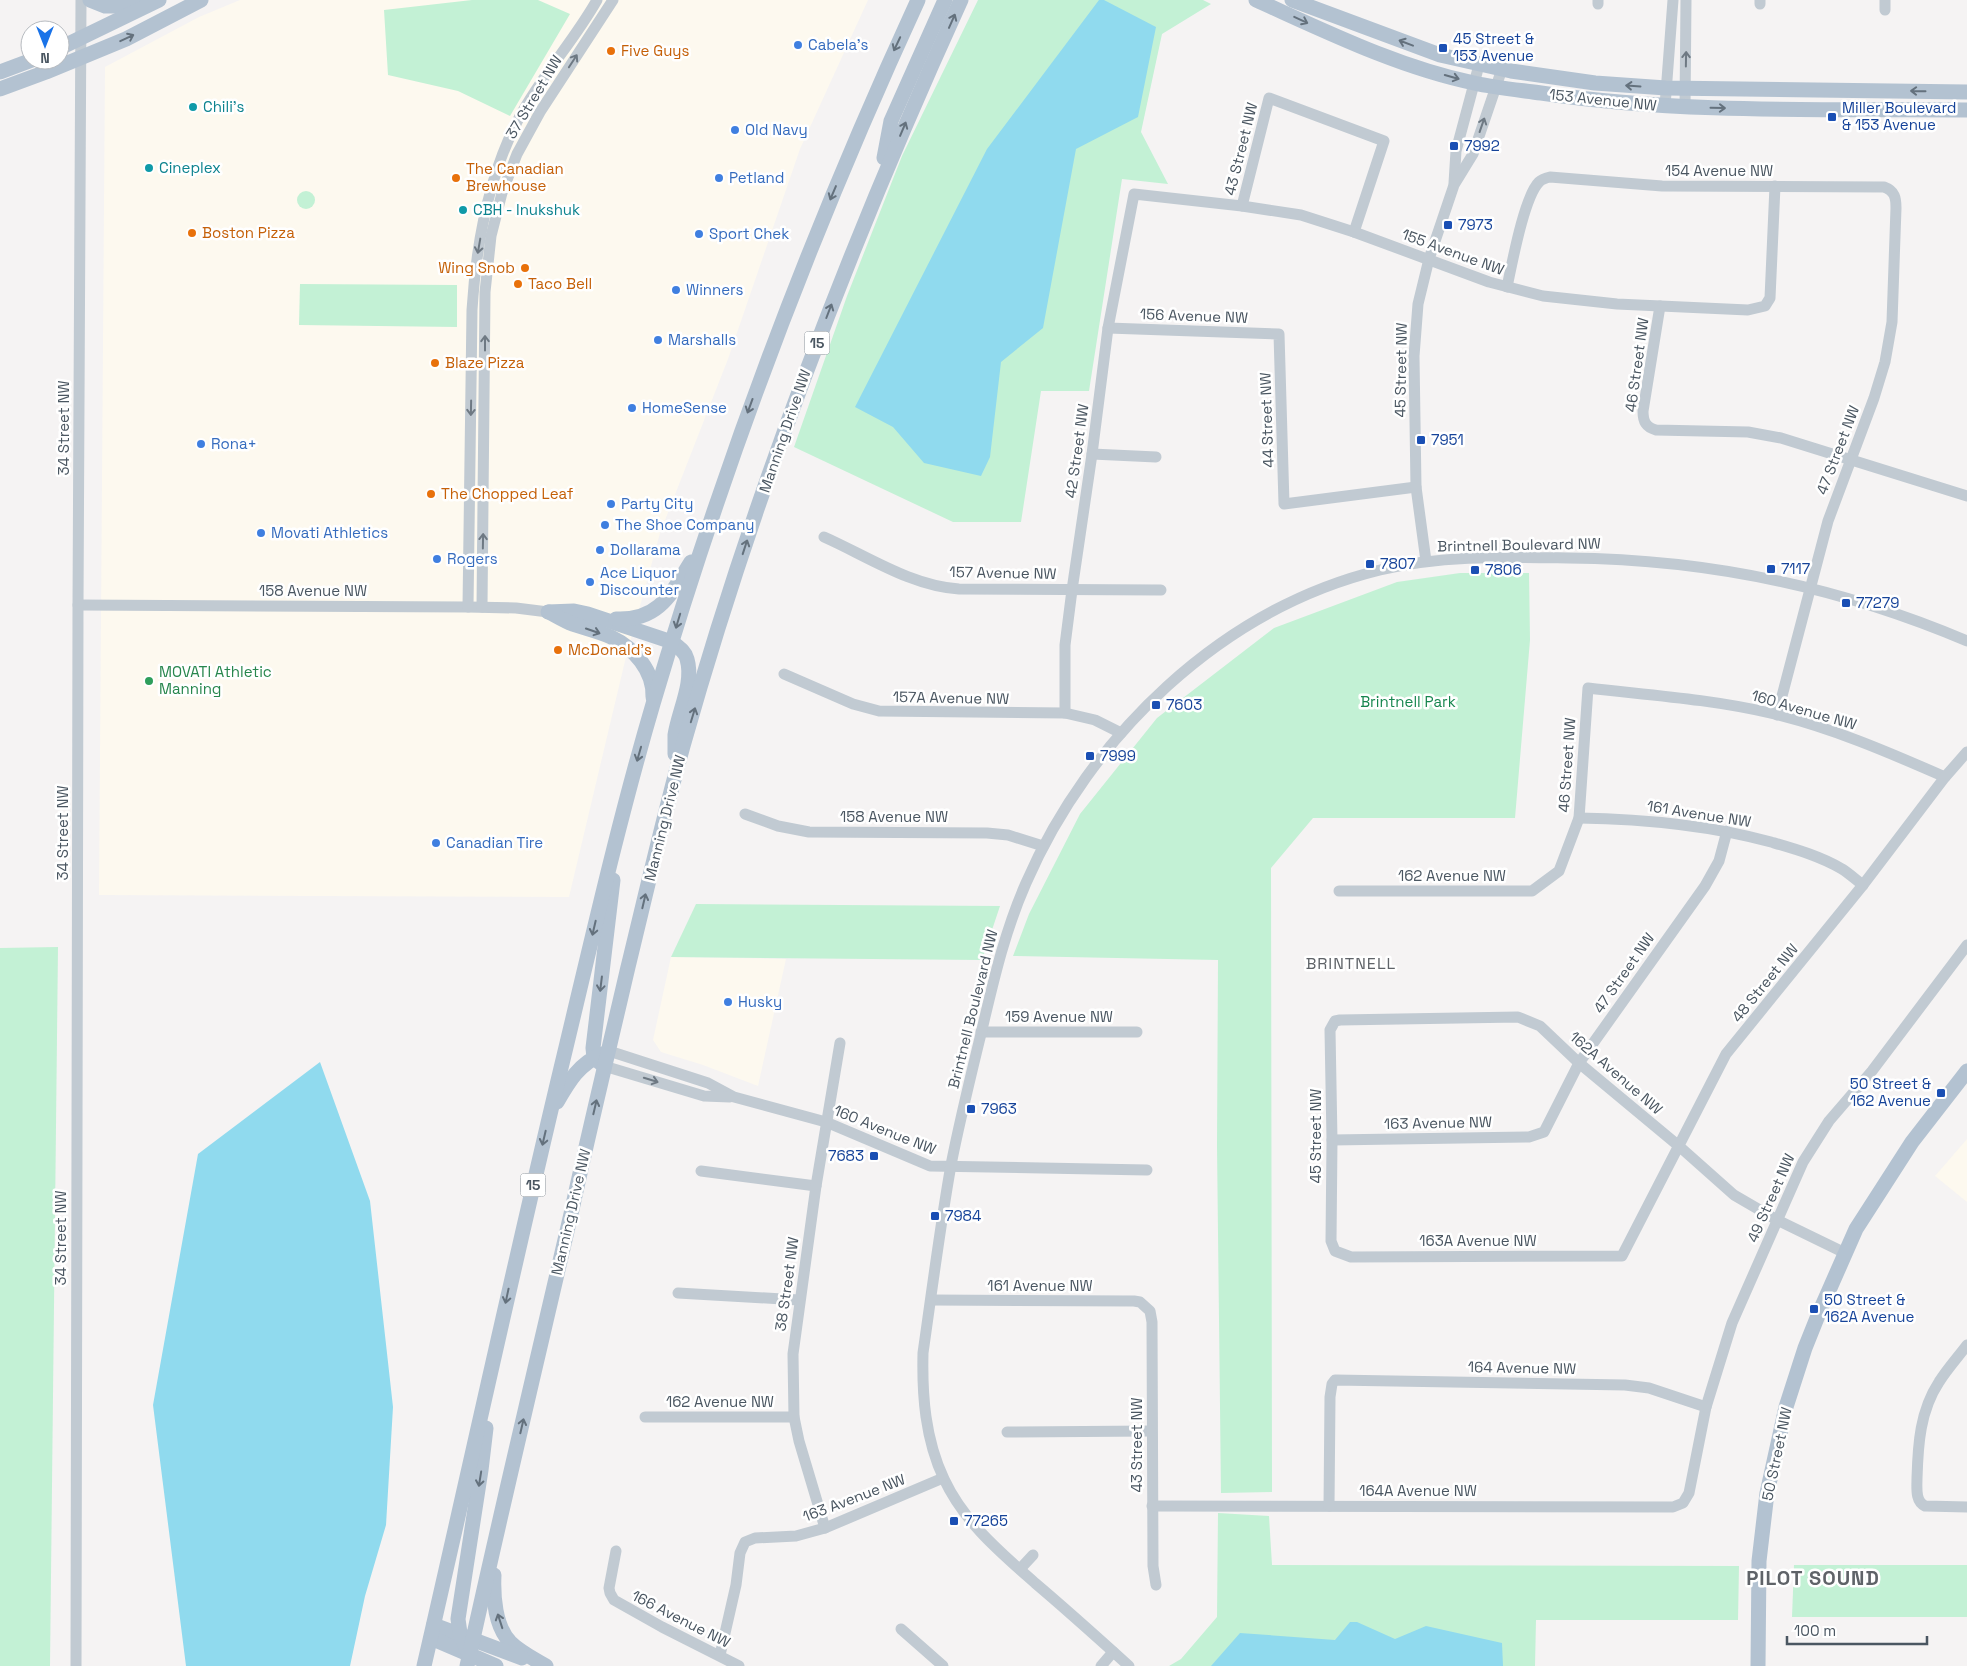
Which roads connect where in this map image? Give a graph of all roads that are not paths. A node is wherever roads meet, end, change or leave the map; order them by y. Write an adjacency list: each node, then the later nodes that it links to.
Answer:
1 (81, 0): 14 (street, 34 Street NW)
2 (90, 0): 13 (main road)
3 (201, 0): 16 (main road, one-way to 3)
4 (598, 0): 54 (street, 37 Street NW, one-way to 54)
5 (613, 0): 55 (street, 37 Street NW, one-way to 5)
6 (918, 0): 48 (main road, one-way to 48)
7 (945, 0): 31 (main road)
8 (961, 0): 31 (main road, Manning Drive NW / 15, one-way to 8)
9 (1256, 0): 21 (main road, 153 Avenue NW, one-way to 21)
10 (1292, 0): 18 (main road, 153 Avenue NW, one-way to 10)
11 (1674, 0): 23 (street)
12 (1686, 0): 24 (street, one-way to 12)
13 (154, 2): 14 (main road)
14 (82, 37): 15 (main road); 16 (street, 34 Street NW)
15 (70, 43)
16 (82, 57): 25 (main road); 53 (street, 34 Street NW)
17 (20, 64): 20 (main road)
18 (1479, 65): 19 (main road, 153 Avenue NW); 21 (street, 45 Street NW)
19 (1502, 69): 22 (street, 45 Street NW); 23 (main road, 153 Avenue NW, one-way to 19)
20 (0, 72)
21 (1474, 83): 22 (main road, 153 Avenue NW); 30 (street, 45 Street NW)
22 (1496, 87): 27 (main road, 153 Avenue NW); 30 (street, 45 Street NW, one-way to 22)
23 (1666, 88): 24 (main road, 153 Avenue NW); 27 (street)
24 (1686, 88): 26 (main road, 153 Avenue NW, one-way to 24); 28 (street)
25 (0, 89)
26 (1967, 92)
27 (1665, 106): 28 (main road, 153 Avenue NW)
28 (1685, 108): 29 (main road, 153 Avenue NW, one-way to 29)
29 (1967, 110)
30 (1454, 185): 37 (street, 45 Street NW)
31 (879, 186): 68 (main road, Manning Drive NW / 15, one-way to 31)
32 (1775, 186): 33 (street, 154 Avenue NW); 38 (street, 154 Avenue NW); 39 (street, 155 Avenue NW)
33 (1894, 192): 44 (street, 47 Street NW)
34 (1134, 194): 35 (street, 155 Avenue NW); 40 (street, 42 Street NW)
35 (1242, 206): 36 (street, 155 Avenue NW); 36 (street, 43 Street NW)
36 (1354, 232): 37 (street, 155 Avenue NW)
37 (1429, 259): 38 (street, 155 Avenue NW); 45 (street, 45 Street NW)
38 (1507, 288): 39 (street, 155 Avenue NW)
39 (1660, 306): 44 (street, 46 Street NW)
40 (1108, 328): 41 (street, 156 Avenue NW); 42 (street, 42 Street NW)
41 (1279, 334): 45 (street, 44 Street NW)
42 (1092, 454): 43 (street); 51 (street, 42 Street NW)
43 (1156, 457)
44 (1851, 460): 46 (street); 50 (street, 47 Street NW)
45 (1416, 488): 49 (street, 45 Street NW)
46 (1967, 496)
47 (824, 537): 51 (street, 157 Avenue NW)
48 (703, 541): 57 (main road); 59 (main road, one-way to 59)
49 (1426, 561): 50 (street, Brintnell Boulevard NW); 65 (street, Brintnell Boulevard NW)
50 (1810, 588): 58 (street, Brintnell Boulevard NW); 64 (street, 47 Street NW)
51 (1072, 590): 52 (street, 157 Avenue NW); 63 (street, 42 Street NW)
52 (1161, 590)
53 (78, 605): 54 (street, 158 Avenue NW); 129 (street, 34 Street NW)
54 (468, 607): 55 (street, 158 Avenue NW)
55 (482, 607): 56 (street, 158 Avenue NW)
56 (548, 612): 57 (main road); 62 (main road, one-way to 62)
57 (606, 618): 59 (main road)
58 (1967, 641)
59 (672, 642): 62 (main road); 68 (main road)
60 (784, 674): 63 (street, 157A Avenue NW)
61 (1588, 688): 64 (street, 160 Avenue NW); 70 (street, 46 Street NW)
62 (652, 707): 73 (main road, 15, one-way to 73)
63 (1065, 714): 65 (street, 157A Avenue NW)
64 (1777, 715): 67 (street, 160 Avenue NW)
65 (1121, 733): 72 (street, Brintnell Boulevard NW)
66 (1967, 752): 67 (street, 48 Street NW)
67 (1946, 777): 75 (street, 48 Street NW)
68 (675, 778): 82 (main road, Manning Drive NW, one-way to 68)
69 (745, 814): 72 (street, 158 Avenue NW)
70 (1579, 818): 71 (street, 161 Avenue NW); 74 (street, 46 Street NW)
71 (1728, 831): 75 (street, 161 Avenue NW); 84 (street, 47 Street NW)
72 (1043, 846): 79 (street, Brintnell Boulevard NW)
73 (608, 867): 83 (main road, Manning Drive NW, one-way to 83); 88 (main road, 15, one-way to 88)
74 (1559, 871): 76 (street, 162 Avenue NW)
75 (1863, 885): 92 (street, 48 Street NW)
76 (1338, 891)
77 (1967, 945): 97 (street, 49 Street NW)
78 (1335, 1021): 84 (street, 162A Avenue NW); 91 (street, 45 Street NW)
79 (981, 1032): 80 (street, 159 Avenue NW); 93 (street, Brintnell Boulevard NW)
80 (1137, 1032)
81 (840, 1043): 89 (street, 38 Street NW)
82 (609, 1051): 83 (main road); 87 (street, 160 Avenue NW)
83 (599, 1062): 87 (street, 160 Avenue NW, one-way to 87); 88 (main road); 118 (main road, Manning Drive NW, one-way to 83)
84 (1579, 1063): 90 (street, 47 Street NW); 92 (street, 162A Avenue NW)
85 (1967, 1071): 99 (main road, 50 Street NW)
86 (1967, 1081): 99 (main road, 50 Street NW)
87 (734, 1096): 89 (street, 160 Avenue NW)
88 (550, 1114): 106 (main road, 15, one-way to 106)
89 (826, 1122): 93 (street, 160 Avenue NW); 96 (street, 38 Street NW)
90 (1544, 1132): 91 (street, 163 Avenue NW)
91 (1332, 1140): 98 (street, 45 Street NW)
92 (1680, 1147): 97 (street, 162A Avenue NW); 100 (street, 48 Street NW)
93 (951, 1168): 94 (street, 160 Avenue NW); 103 (street, Brintnell Boulevard NW)
94 (1147, 1170)
95 (701, 1172): 96 (street)
96 (816, 1186): 102 (street, 38 Street NW)
97 (1777, 1220): 99 (street, 162A Avenue NW); 107 (street, 49 Street NW)
98 (1335, 1251): 100 (street, 163A Avenue NW)
99 (1846, 1253): 137 (main road, 50 Street NW)
100 (1622, 1256)
101 (678, 1293): 102 (street)
102 (799, 1300): 109 (street, 38 Street NW)
103 (932, 1300): 104 (street, 161 Avenue NW); 112 (street, Brintnell Boulevard NW)
104 (1146, 1306): 110 (street, 43 Street NW)
105 (1967, 1345): 116 (street)
106 (489, 1378): 124 (main road, 15); 125 (main road, one-way to 125)
107 (1706, 1407): 113 (street, 49 Street NW); 115 (street, 164 Avenue NW)
108 (645, 1417): 109 (street, 162 Avenue NW)
109 (794, 1417): 117 (street, 38 Street NW)
110 (1152, 1431): 111 (street); 114 (street, 43 Street NW)
111 (1007, 1432)
112 (943, 1478): 117 (street, 163 Avenue NW); 121 (street, Brintnell Boulevard NW)
113 (1683, 1503): 115 (street, 164A Avenue NW)
114 (1152, 1506): 115 (street, 164A Avenue NW); 122 (street, 43 Street NW)
115 (1329, 1506)
116 (1967, 1507)
117 (825, 1528): 127 (street, 163 Avenue NW)
118 (496, 1541): 125 (main road, Manning Drive NW); 132 (main road, one-way to 118)
119 (616, 1551): 127 (street, 166 Avenue NW)
120 (1032, 1555): 121 (street)
121 (1020, 1569): 126 (street, Brintnell Boulevard NW)
122 (1156, 1585)
123 (901, 1629): 134 (street)
124 (432, 1631): 125 (main road); 128 (main road); 130 (main road, 15)
125 (467, 1636): 128 (main road, Manning Drive NW); 132 (main road)
126 (1113, 1652): 135 (street); 136 (street, Brintnell Boulevard NW)
127 (720, 1655): 133 (street, 166 Avenue NW)
128 (468, 1660): 131 (main road)
129 (76, 1666)
130 (424, 1666)
131 (496, 1666)
132 (544, 1666)
133 (739, 1666)
134 (943, 1666)
135 (1100, 1666)
136 (1129, 1666)
137 (1758, 1666)

